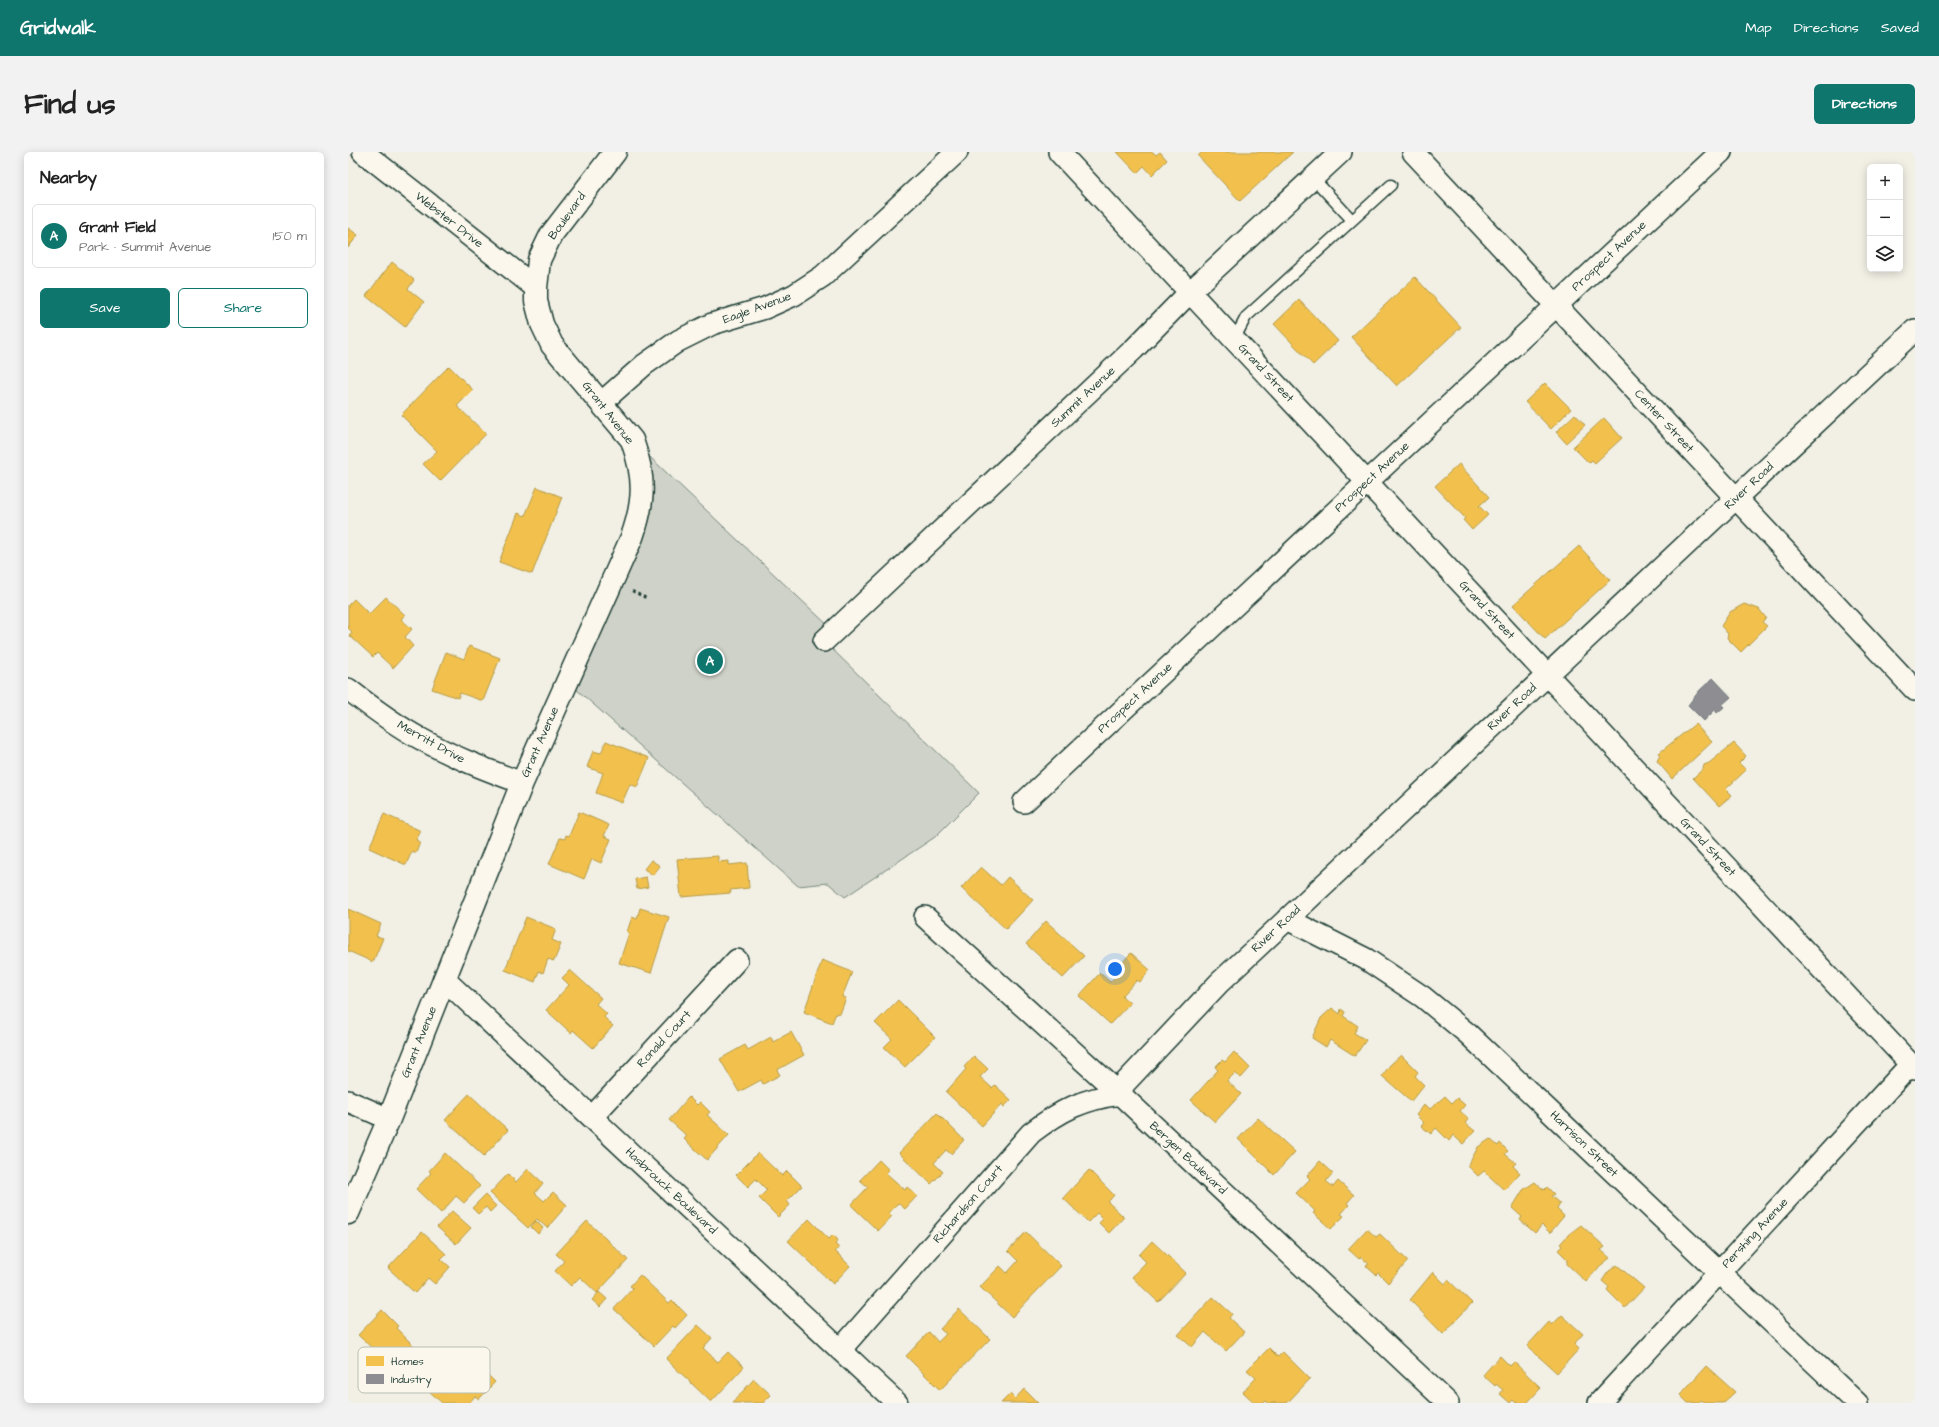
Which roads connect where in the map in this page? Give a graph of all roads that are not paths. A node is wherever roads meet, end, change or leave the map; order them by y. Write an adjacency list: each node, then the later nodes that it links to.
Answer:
1 (363, 152): 11 (street, Webster Drive)
2 (615, 152): 11 (street, Boulevard)
3 (956, 152): 16 (street, Eagle Avenue)
4 (1059, 152): 12 (street, Grand Street)
5 (1341, 152): 8 (street, Summit Avenue)
6 (1413, 152): 13 (street, Center Street)
7 (1721, 152): 13 (street, Prospect Avenue)
8 (1312, 178): 10 (lane); 12 (street, Summit Avenue)
9 (1391, 185): 10 (lane)
10 (1352, 220): 15 (lane)
11 (536, 288): 16 (street, Grant Avenue)
12 (1190, 292): 15 (street, Grand Street); 19 (street, Summit Avenue)
13 (1556, 305): 17 (street, Prospect Avenue); 18 (street, Center Street)
14 (1915, 330): 18 (street, River Road)
15 (1234, 340): 17 (street, Grand Street)
16 (601, 403): 23 (street, Grant Avenue)
17 (1367, 482): 20 (street, Grand Street); 24 (street, Prospect Avenue)
18 (1736, 498): 20 (street, River Road); 21 (street, Center Street)
19 (824, 641)
20 (1547, 675): 26 (street, River Road); 29 (street, Grand Street)
21 (1914, 686)
22 (348, 689): 23 (street, Merritt Drive)
23 (522, 783): 28 (street, Grant Avenue)
24 (1024, 802)
25 (925, 917): 30 (street, Bergen Boulevard)
26 (1287, 919): 30 (street, River Road); 35 (street, Harrison Street)
27 (737, 960): 32 (street, Ronald Court)
28 (444, 979): 32 (street, Hasbrouck Boulevard); 33 (street, Grant Avenue)
29 (1913, 1066): 35 (street, Pershing Avenue)
30 (1120, 1094): 36 (street, Richardson Court); 38 (street, Bergen Boulevard)
31 (348, 1101): 33 (street)
32 (592, 1117): 36 (street, Hasbrouck Boulevard)
33 (389, 1118): 34 (street, Grant Avenue)
34 (348, 1213)
35 (1719, 1272): 39 (street, Pershing Avenue); 40 (street, Harrison Street)
36 (840, 1350): 37 (street, Hasbrouck Boulevard)
37 (897, 1403)
38 (1448, 1403)
39 (1598, 1403)
40 (1857, 1403)

